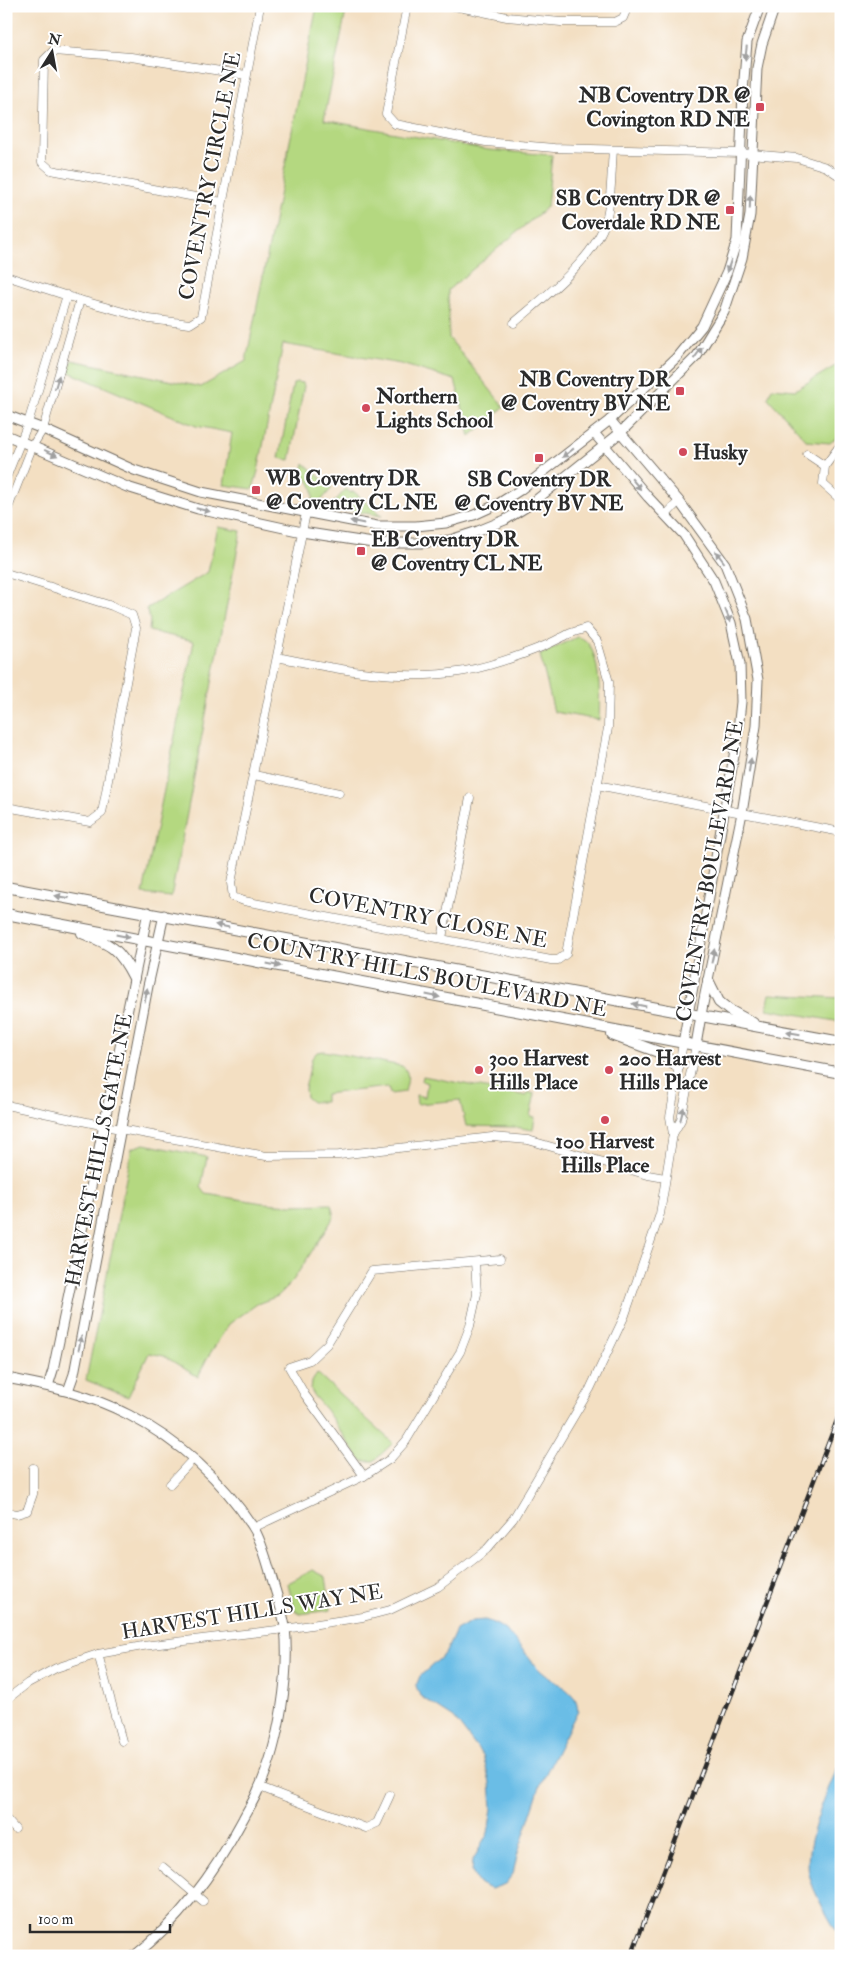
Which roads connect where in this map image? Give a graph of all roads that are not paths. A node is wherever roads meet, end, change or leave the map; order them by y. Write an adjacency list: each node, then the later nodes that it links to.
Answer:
1 (260, 6): 7 (street, COVENTRY CIRCLE NE)
2 (407, 6): 8 (street)
3 (454, 6): 4 (street)
4 (628, 6)
5 (760, 6): 9 (street, one-way to 9)
6 (775, 6): 10 (street)
7 (246, 75): 12 (street, COVENTRY CIRCLE NE); 12 (street)
8 (613, 150): 9 (street); 16 (street)
9 (740, 153): 10 (street); 17 (street, one-way to 17)
10 (752, 154): 11 (street); 18 (street, one-way to 10)
11 (841, 177)
12 (222, 202): 15 (street, COVENTRY CIRCLE NE)
13 (6, 276): 14 (street, COVENTRY CIRCLE NE)
14 (67, 295): 15 (street, COVENTRY CIRCLE NE); 21 (street)
15 (80, 300): 22 (street, one-way to 15)
16 (514, 323)
17 (676, 358): 18 (street); 20 (street)
18 (685, 368): 24 (street)
19 (6, 416): 21 (street)
20 (610, 420): 23 (street); 24 (street, COVENTRY BOULEVARD NE)
21 (28, 423): 22 (street); 26 (street)
22 (43, 429): 28 (street); 35 (street)
23 (594, 433): 29 (street, COVENTRY BOULEVARD NE); 35 (street, one-way to 35)
24 (620, 433): 29 (street); 34 (street, COVENTRY BOULEVARD NE)
25 (6, 435): 26 (street)
26 (21, 440): 28 (street); 32 (street)
27 (841, 444): 31 (street)
28 (33, 445): 36 (street); 38 (street, one-way to 38)
29 (604, 446): 37 (street, COVENTRY BOULEVARD NE, one-way to 37); 38 (street)
30 (807, 454): 31 (street)
31 (825, 466): 33 (street)
32 (6, 478)
33 (841, 500)
34 (679, 501): 37 (street); 47 (street, COVENTRY BOULEVARD NE, one-way to 34)
35 (306, 512): 38 (street, COVENTRY CLOSE NE)
36 (6, 513)
37 (666, 516): 46 (street, COVENTRY BOULEVARD NE, one-way to 46)
38 (302, 532): 40 (street, COVENTRY CLOSE NE)
39 (6, 573): 45 (street)
40 (276, 658): 41 (street, COVENTRY CLOSE NE); 42 (street, COVENTRY CLOSE NE)
41 (254, 775): 43 (street); 55 (street, COVENTRY CLOSE NE)
42 (597, 785): 46 (street); 55 (street, COVENTRY CLOSE NE)
43 (339, 793)
44 (470, 798): 55 (street)
45 (6, 807)
46 (725, 809): 47 (street); 61 (street, COVENTRY BOULEVARD NE)
47 (742, 813): 48 (street); 60 (street, COVENTRY BOULEVARD NE, one-way to 47)
48 (841, 832)
49 (6, 887): 50 (main road, COUNTRY HILLS BOULEVARD NE, one-way to 49)
50 (148, 912): 52 (main road, COUNTRY HILLS BOULEVARD NE); 56 (street, HARVEST HILLS GATE NE)
51 (6, 914): 54 (main road, COUNTRY HILLS BOULEVARD NE)
52 (164, 915): 57 (street, HARVEST HILLS GATE NE); 61 (main road, COUNTRY HILLS BOULEVARD NE, one-way to 52)
53 (841, 919): 58 (street)
54 (62, 925): 56 (main road, COUNTRY HILLS BOULEVARD NE, one-way to 56); 59 (main road)
55 (442, 938)
56 (142, 940): 57 (main road, COUNTRY HILLS BOULEVARD NE); 59 (street, HARVEST HILLS GATE NE)
57 (157, 943): 63 (main road, COUNTRY HILLS BOULEVARD NE, one-way to 63); 72 (street, HARVEST HILLS GATE NE, one-way to 57)
58 (841, 944)
59 (134, 978): 71 (street, HARVEST HILLS GATE NE)
60 (708, 980): 62 (street, COVENTRY BOULEVARD NE); 64 (main road)
61 (687, 1014): 62 (main road, COUNTRY HILLS BOULEVARD NE); 66 (street, COVENTRY BOULEVARD NE)
62 (701, 1016): 64 (main road, COUNTRY HILLS BOULEVARD NE); 67 (street, COVENTRY BOULEVARD NE)
63 (578, 1023): 66 (main road, COUNTRY HILLS BOULEVARD NE); 68 (main road)
64 (763, 1028): 65 (main road, COUNTRY HILLS BOULEVARD NE, one-way to 64)
65 (841, 1042)
66 (683, 1043): 67 (main road, COUNTRY HILLS BOULEVARD NE); 68 (street, HARVEST HILLS WAY NE)
67 (696, 1045): 69 (main road, COUNTRY HILLS BOULEVARD NE); 73 (street, HARVEST HILLS WAY NE, one-way to 67)
68 (678, 1067): 73 (street, HARVEST HILLS WAY NE)
69 (841, 1073)
70 (6, 1104): 71 (street)
71 (103, 1124): 72 (street); 78 (street, HARVEST HILLS GATE NE)
72 (120, 1129): 74 (street); 79 (street, HARVEST HILLS GATE NE, one-way to 72)
73 (673, 1134): 74 (street, HARVEST HILLS WAY NE)
74 (665, 1178): 86 (street, HARVEST HILLS WAY NE)
75 (500, 1259): 76 (street)
76 (475, 1262): 82 (street); 82 (street)
77 (6, 1378): 78 (street)
78 (48, 1386): 79 (street)
79 (68, 1391): 80 (street)
80 (193, 1459): 83 (street); 85 (street)
81 (33, 1468): 84 (street)
82 (364, 1476): 85 (street)
83 (170, 1484)
84 (6, 1512)
85 (253, 1528): 86 (street)
86 (285, 1629): 87 (street, HARVEST HILLS WAY NE); 90 (street)
87 (98, 1654): 88 (street, HARVEST HILLS WAY NE); 89 (street)
88 (6, 1700)
89 (122, 1741)
90 (260, 1787): 91 (street); 95 (street)
91 (390, 1795)
92 (6, 1819): 93 (street)
93 (15, 1829)
94 (163, 1867): 95 (street)
95 (195, 1893): 96 (street); 97 (street)
96 (203, 1901)
97 (134, 1956)

